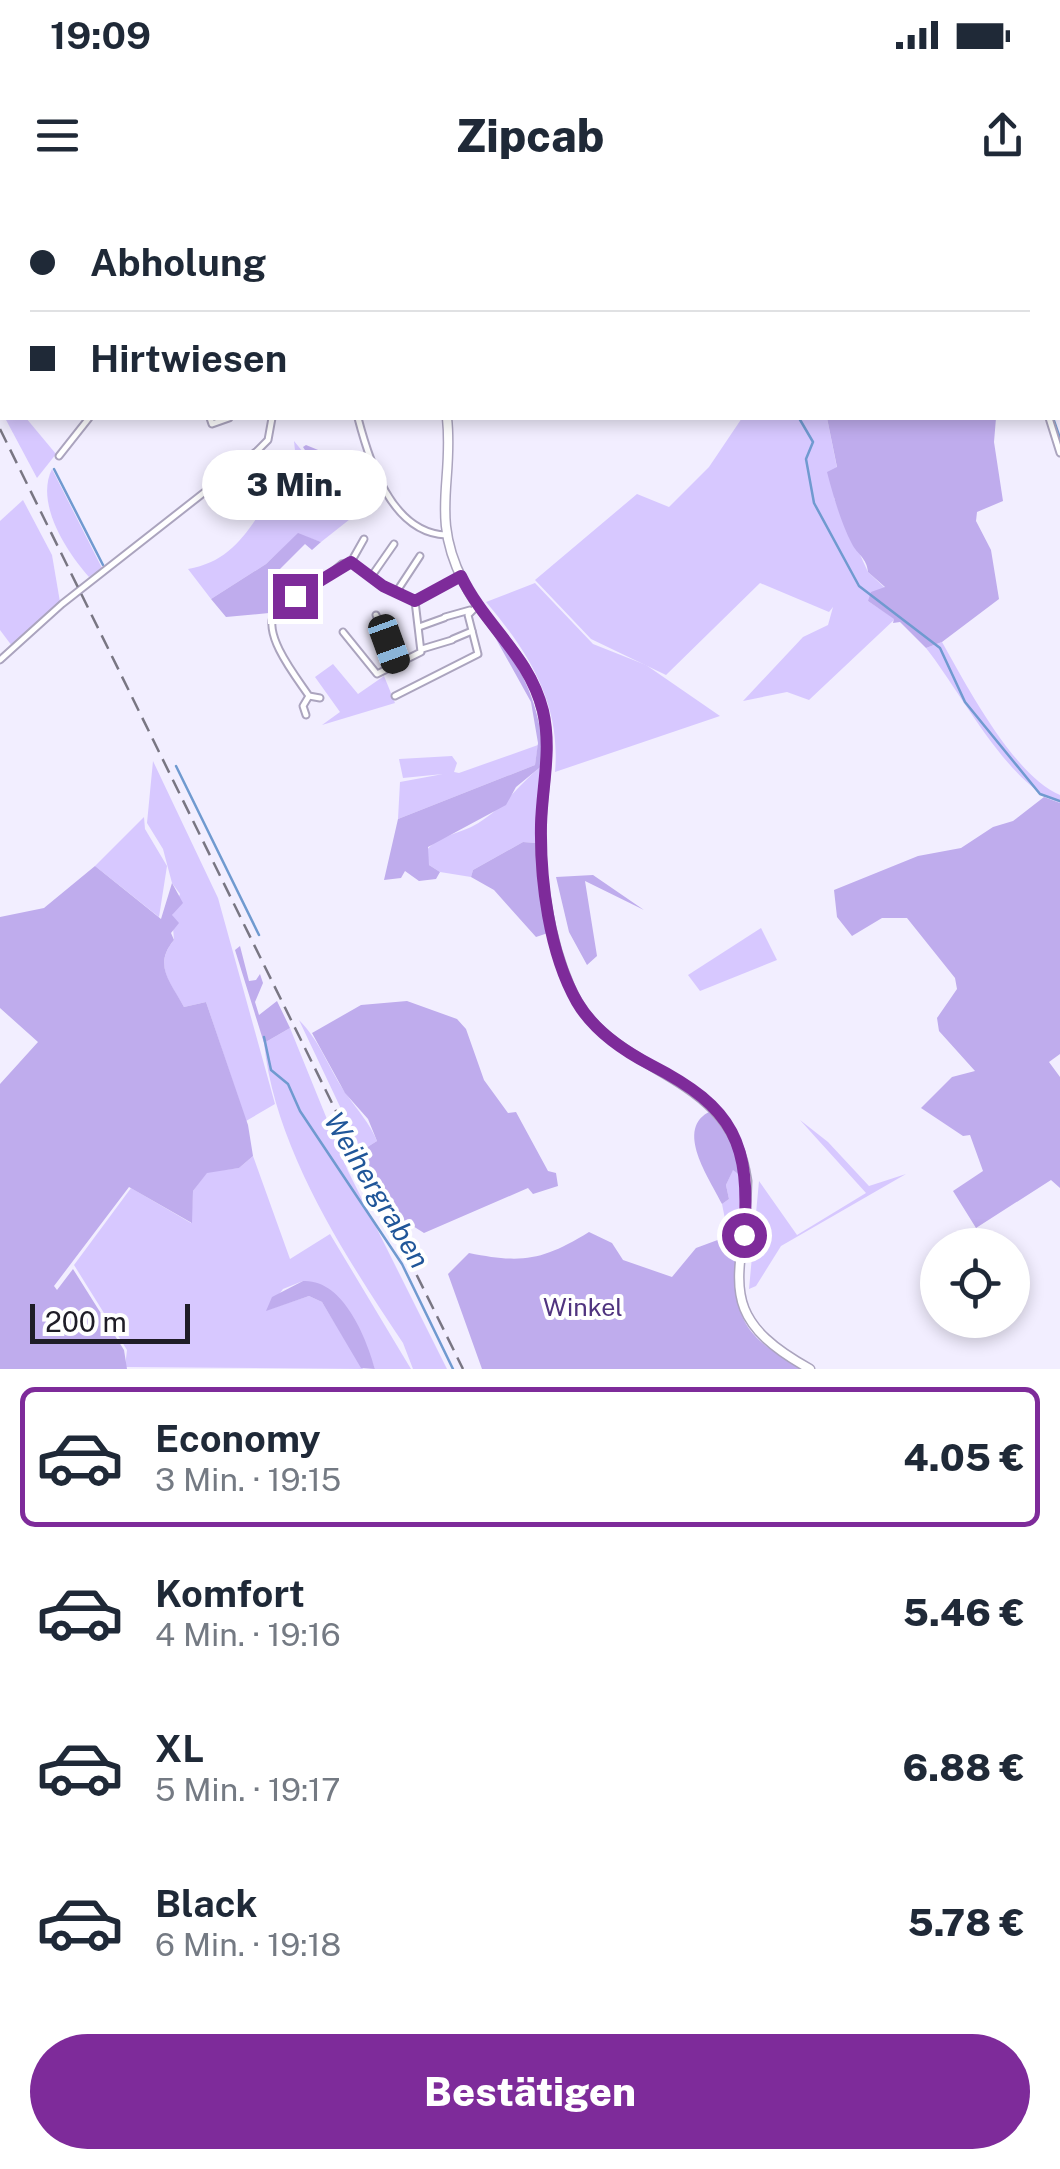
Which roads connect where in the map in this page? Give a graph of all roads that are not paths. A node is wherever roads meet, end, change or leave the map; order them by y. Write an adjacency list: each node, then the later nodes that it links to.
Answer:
1 (88, 420): 7 (street)
2 (272, 420): 24 (street)
3 (359, 420): 8 (street)
4 (447, 420): 8 (street)
5 (1050, 420): 6 (street)
6 (1060, 453)
7 (59, 456)
8 (446, 535): 13 (street)
9 (364, 539): 12 (street)
10 (394, 544): 14 (street)
11 (420, 556): 15 (street)
12 (351, 562): 14 (street); 26 (street)
13 (461, 576): 16 (street); 17 (street)
14 (371, 577): 15 (street)
15 (397, 591): 16 (street)
16 (415, 601): 20 (street)
17 (479, 604): 18 (street); 30 (street)
18 (470, 610): 20 (street); 22 (street)
19 (376, 615): 25 (street)
20 (418, 627): 23 (street)
21 (343, 632): 25 (street)
22 (472, 632): 23 (street); 27 (street)
23 (422, 649): 25 (street)
24 (0, 660)
25 (397, 666)
26 (309, 696): 28 (street); 29 (street)
27 (395, 696)
28 (320, 698)
29 (306, 716)
30 (810, 1369)

